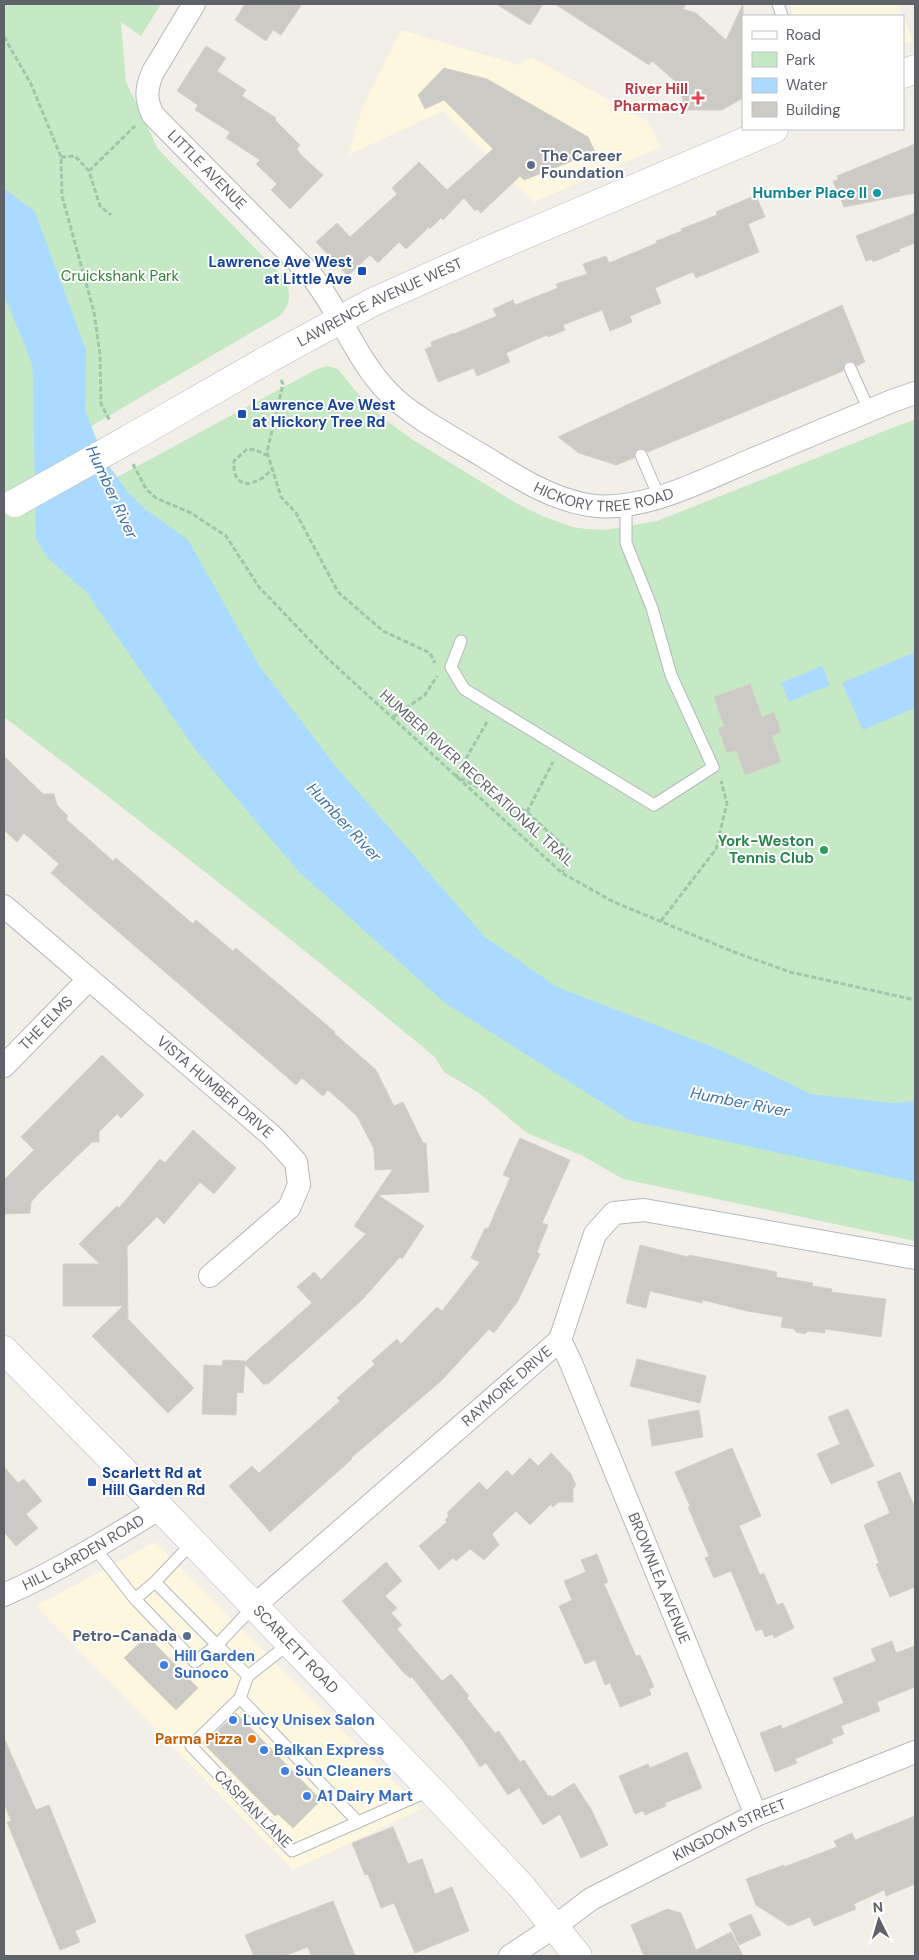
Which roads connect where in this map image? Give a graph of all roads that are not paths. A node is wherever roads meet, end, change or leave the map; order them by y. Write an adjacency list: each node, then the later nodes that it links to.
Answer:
1 (194, 4): 3 (street, LITTLE AVENUE)
2 (772, 130): 3 (main road, LAWRENCE AVENUE WEST)
3 (340, 320): 9 (street, HICKORY TREE ROAD); 10 (main road, LAWRENCE AVENUE WEST, bridge)
4 (850, 368): 6 (lane)
5 (915, 393): 6 (street, HICKORY TREE ROAD)
6 (869, 410): 8 (street, HICKORY TREE ROAD)
7 (641, 455): 8 (lane)
8 (659, 497): 9 (street, HICKORY TREE ROAD)
9 (626, 505): 11 (lane)
10 (9, 507)
11 (461, 641)
12 (9, 911): 13 (street, VISTA HUMBER DRIVE)
13 (88, 980): 14 (street, THE ELMS); 16 (street, VISTA HUMBER DRIVE)
14 (4, 1066)
15 (915, 1258): 17 (street, RAYMORE DRIVE)
16 (210, 1276)
17 (560, 1340): 25 (street, RAYMORE DRIVE); 32 (street, BROWNLEA AVENUE)
18 (4, 1350): 19 (main road, SCARLETT ROAD)
19 (160, 1508): 20 (main road, SCARLETT ROAD); 21 (street, HILL GARDEN ROAD)
20 (193, 1542): 22 (lane); 25 (main road, SCARLETT ROAD)
21 (94, 1547): 23 (street, HILL GARDEN ROAD); 24 (lane)
22 (155, 1582): 24 (lane); 27 (lane)
23 (4, 1595)
24 (135, 1599): 27 (lane)
25 (254, 1606): 26 (main road, SCARLETT ROAD); 27 (lane)
26 (290, 1643): 28 (lane); 31 (main road, SCARLETT ROAD)
27 (217, 1645): 28 (lane)
28 (248, 1676): 29 (lane)
29 (240, 1698): 33 (lane); 33 (lane, CASPIAN LANE)
30 (915, 1752): 32 (street, KINGDOM STREET)
31 (431, 1790): 33 (lane, CASPIAN LANE); 34 (main road, SCARLETT ROAD)
32 (756, 1815): 34 (street, KINGDOM STREET)
33 (358, 1822)
34 (554, 1927): 35 (street, KINGDOM STREET); 36 (main road, SCARLETT ROAD)
35 (510, 1956)
36 (578, 1956)

